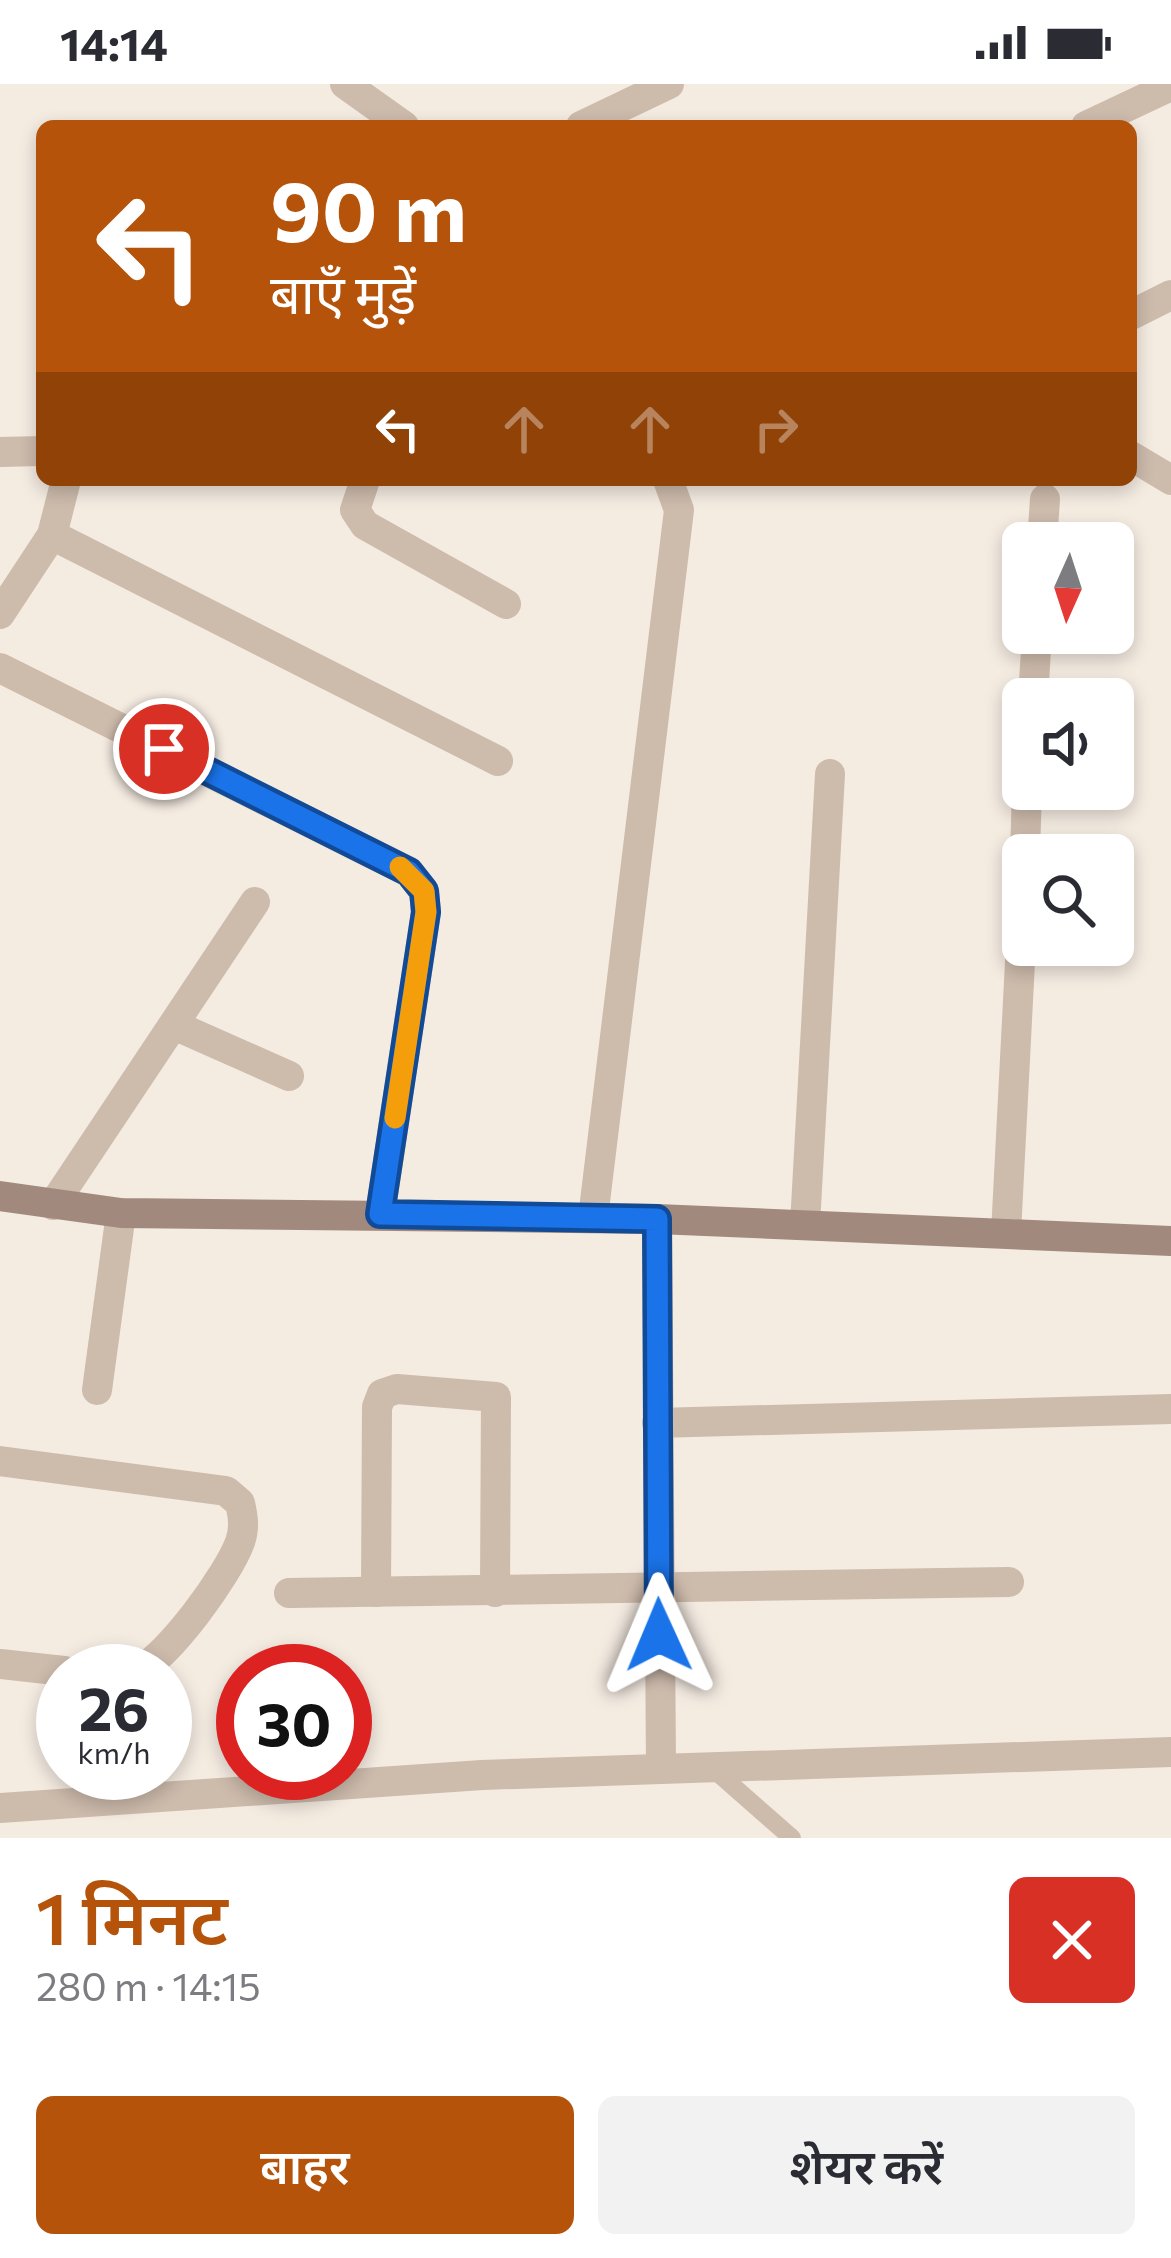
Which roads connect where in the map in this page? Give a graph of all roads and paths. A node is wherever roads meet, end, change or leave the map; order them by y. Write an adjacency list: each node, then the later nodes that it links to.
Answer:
1 (345, 84): 4 (street)
2 (669, 84): 5 (street)
3 (1171, 86): 6 (street)
4 (396, 120)
5 (594, 120)
6 (1099, 120)
7 (1171, 295): 8 (street)
8 (1137, 312)
9 (36, 451): 10 (street)
10 (0, 452)
11 (1137, 460): 12 (street)
12 (1171, 480)
13 (64, 486): 18 (street)
14 (362, 486): 19 (street)
15 (675, 486): 32 (street)
16 (1045, 499): 17 (street)
17 (1043, 522)
18 (52, 535): 20 (street); 22 (street)
19 (506, 604)
20 (0, 614)
21 (0, 668): 31 (street)
22 (498, 761)
23 (830, 774): 34 (street)
24 (255, 902): 26 (street)
25 (1020, 966): 35 (street)
26 (174, 1025): 27 (street); 29 (street)
27 (289, 1076)
28 (0, 1196): 29 (street)
29 (53, 1205): 30 (street)
30 (121, 1213): 31 (street); 37 (street)
31 (380, 1214): 32 (street)
32 (593, 1218): 33 (street)
33 (657, 1219): 34 (street); 39 (street)
34 (806, 1225): 35 (street)
35 (1006, 1233): 36 (street)
36 (1171, 1241)
37 (97, 1390)
38 (1171, 1409): 39 (street)
39 (657, 1424): 42 (street)
40 (0, 1461): 46 (street)
41 (1009, 1582): 42 (street)
42 (658, 1591): 44 (street); 51 (street)
43 (376, 1592): 44 (street); 44 (street); 45 (street)
44 (495, 1592)
45 (289, 1593)
46 (170, 1644)
47 (0, 1664): 48 (street)
48 (36, 1668)
49 (1171, 1752): 50 (street)
50 (710, 1766): 51 (street); 53 (lane)
51 (662, 1767): 52 (street)
52 (0, 1808)
53 (792, 1838)

